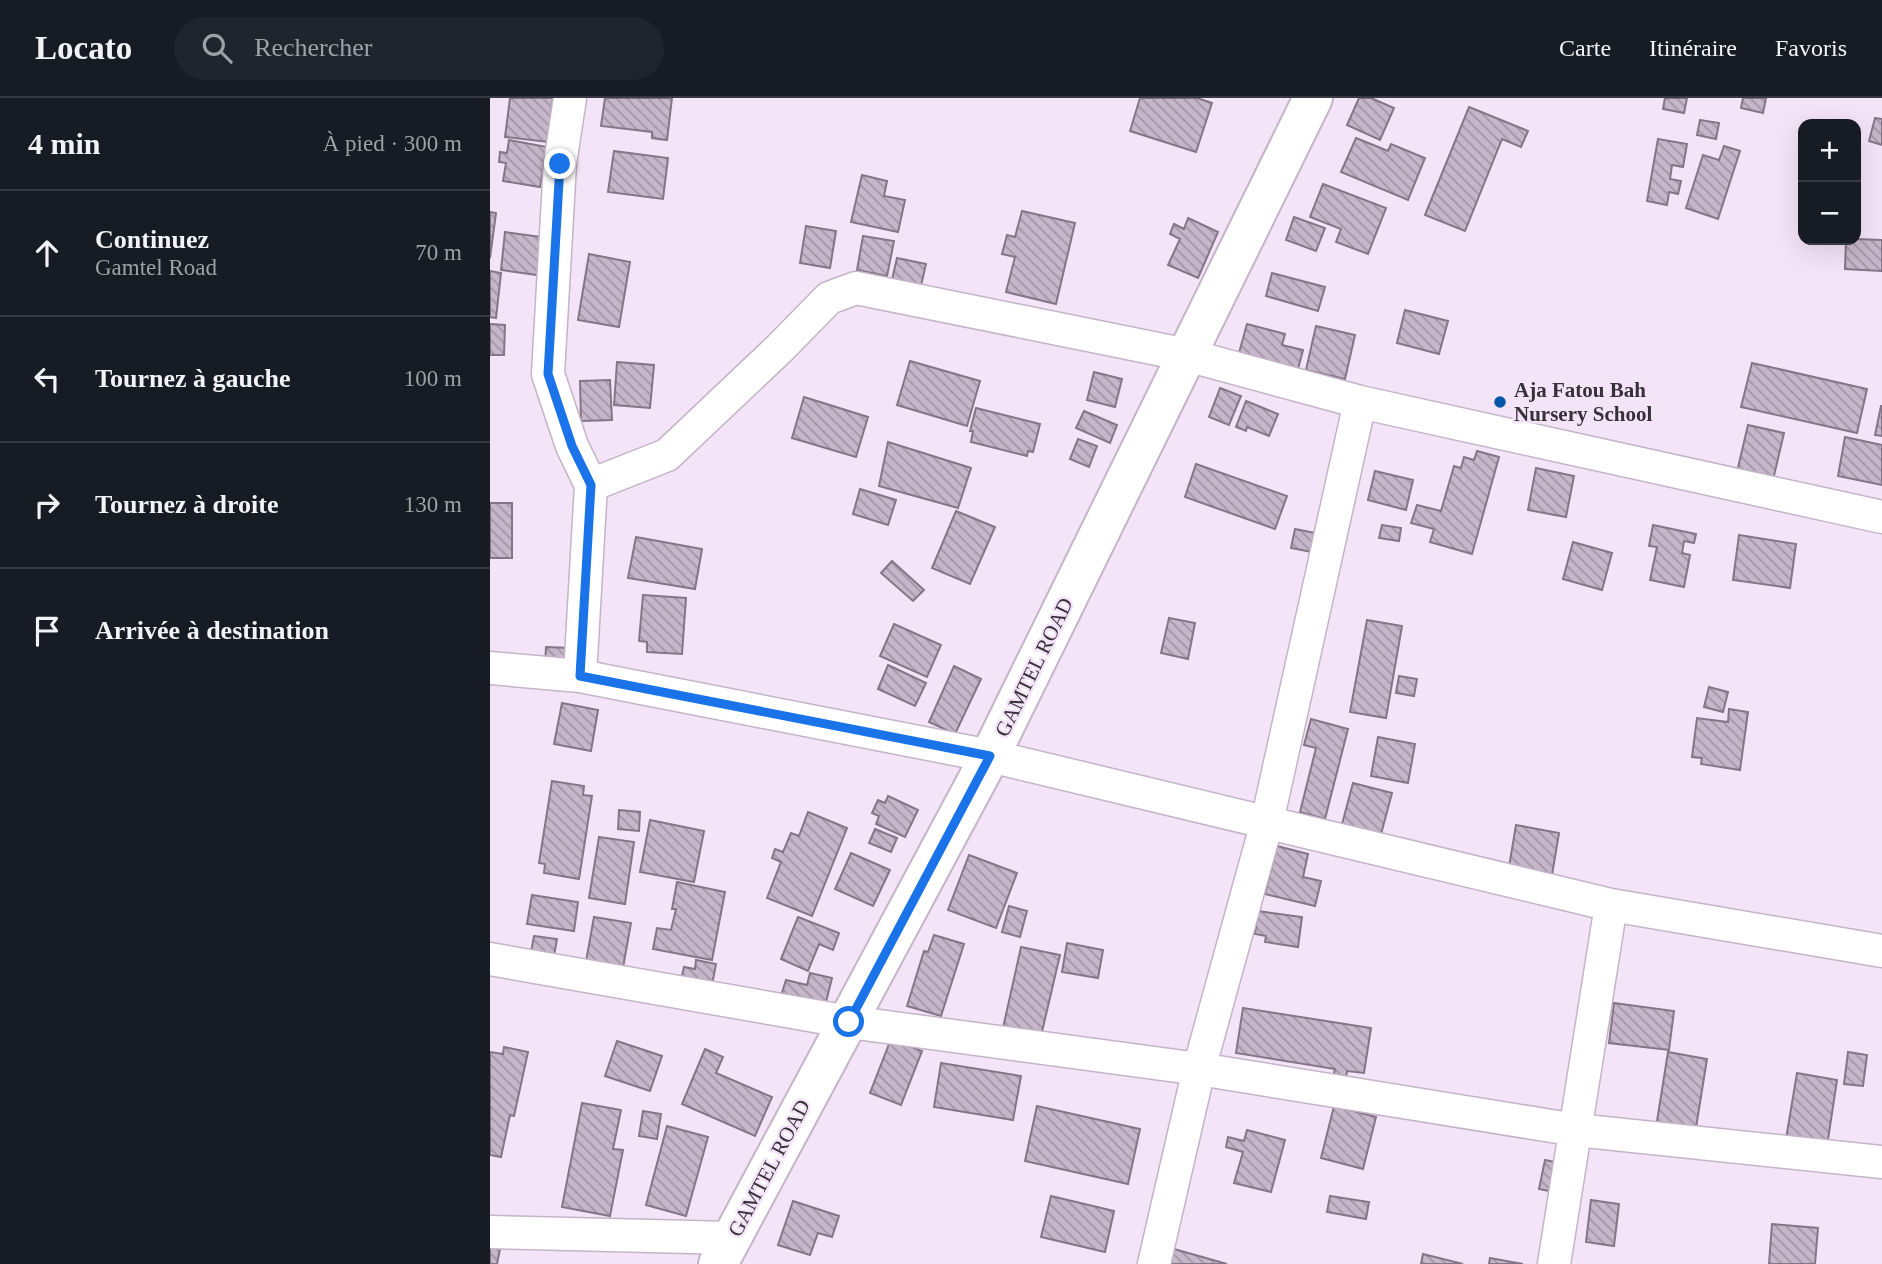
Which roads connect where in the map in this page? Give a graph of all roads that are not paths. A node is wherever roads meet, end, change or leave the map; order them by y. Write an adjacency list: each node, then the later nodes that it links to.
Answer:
1 (570, 98): 5 (street)
2 (1313, 98): 3 (street, GAMTEL ROAD)
3 (1187, 355): 4 (street); 5 (street); 9 (street, GAMTEL ROAD)
4 (1360, 402): 6 (street); 10 (street)
5 (591, 485): 8 (street)
6 (1882, 517)
7 (490, 668): 8 (street)
8 (580, 676): 9 (street)
9 (990, 756): 10 (street); 14 (street, GAMTEL ROAD)
10 (1267, 822): 11 (street); 15 (street)
11 (1611, 905): 12 (street); 16 (street)
12 (1882, 951)
13 (490, 959): 14 (street)
14 (849, 1022): 15 (street); 19 (street, GAMTEL ROAD)
15 (1199, 1069): 16 (street); 20 (street)
16 (1576, 1130): 17 (street); 21 (street)
17 (1882, 1163)
18 (490, 1231): 19 (street)
19 (725, 1251)
20 (1154, 1264)
21 (1554, 1264)

